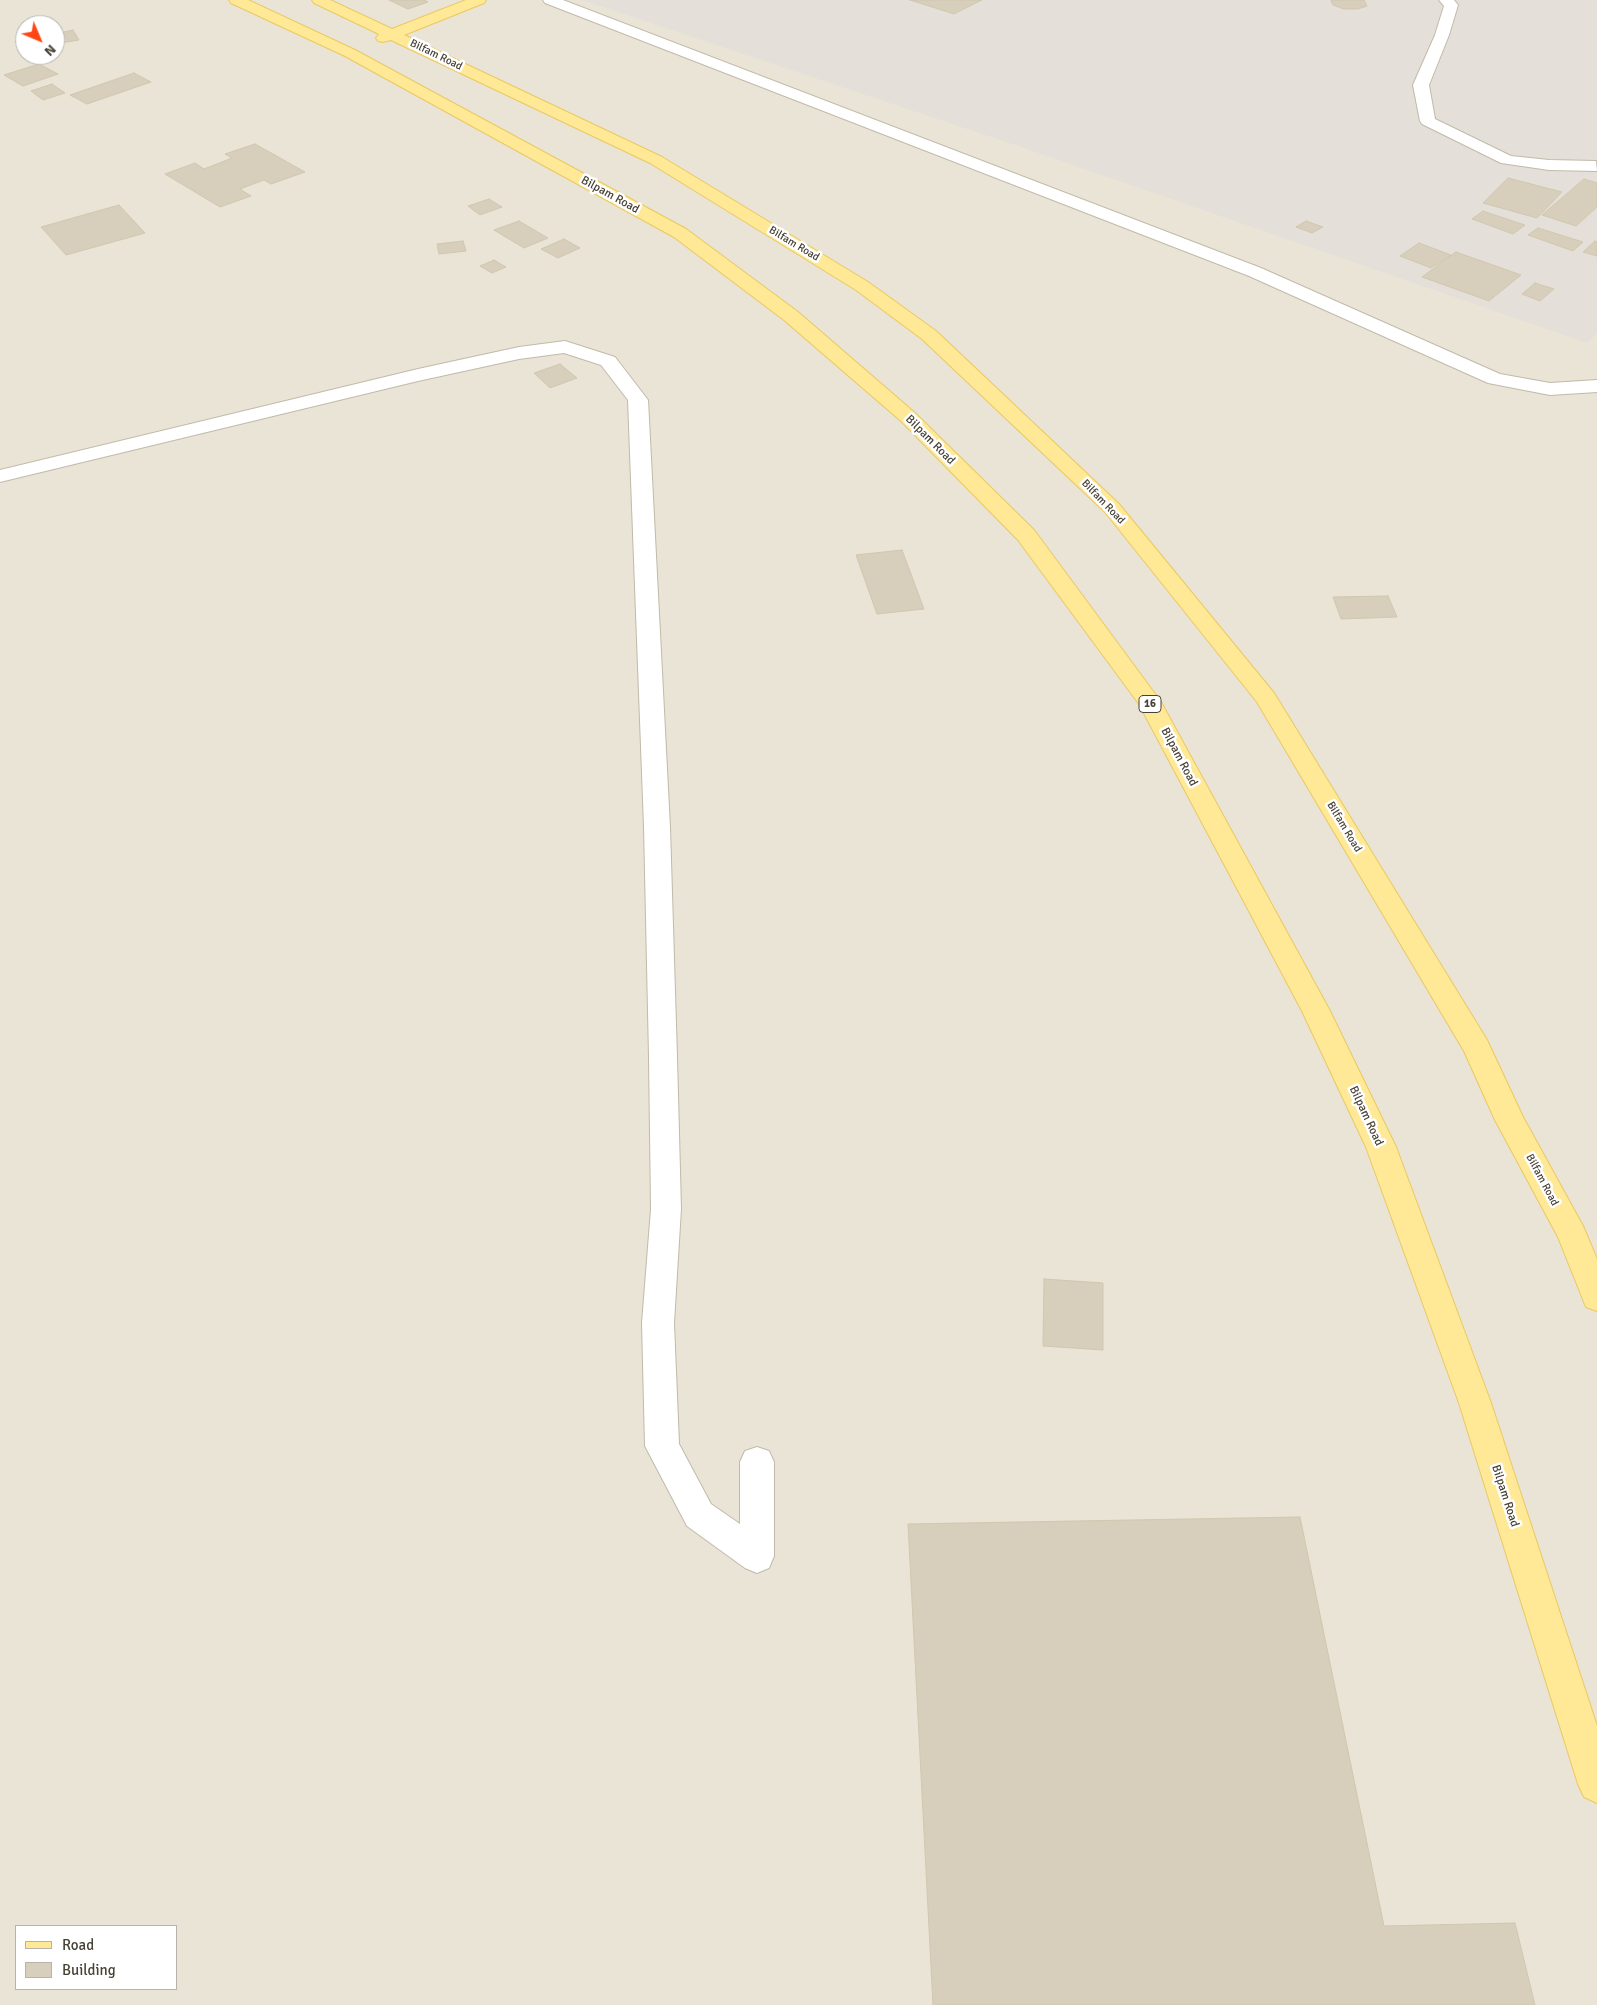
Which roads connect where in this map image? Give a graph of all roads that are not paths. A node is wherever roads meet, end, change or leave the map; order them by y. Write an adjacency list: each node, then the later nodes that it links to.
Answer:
1 (236, 0): 6 (main road, Bilpam Road / 16)
2 (319, 0): 10 (main road, Bilfam Road)
3 (479, 0): 6 (main road)
4 (550, 0): 8 (street)
5 (1446, 0): 7 (street)
6 (360, 47): 12 (main road, Bilpam Road / 16)
7 (1596, 166)
8 (1597, 386)
9 (0, 476): 11 (street)
10 (1597, 1297)
11 (756, 1462)
12 (1597, 1784)

